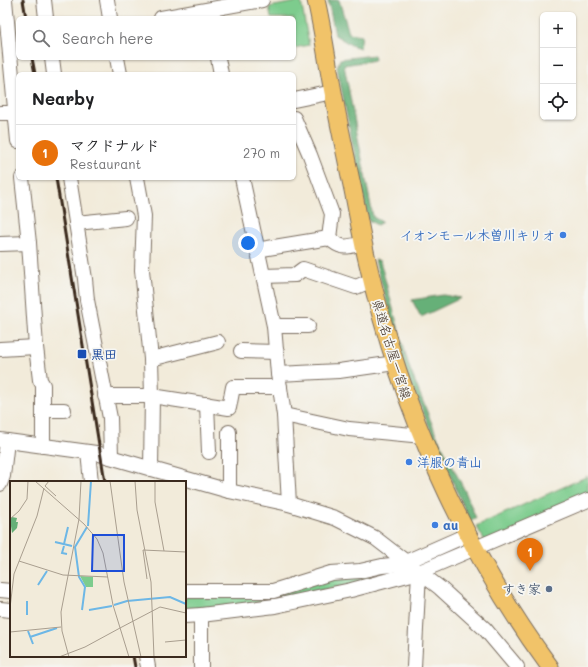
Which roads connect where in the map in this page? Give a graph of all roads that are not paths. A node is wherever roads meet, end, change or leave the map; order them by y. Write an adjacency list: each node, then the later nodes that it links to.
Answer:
1 (5, 0): 19 (street)
2 (44, 0): 7 (street)
3 (107, 0): 8 (street)
4 (262, 0): 6 (street)
5 (316, 0): 16 (main road, 県道名古屋一宮線)
6 (208, 9): 9 (street)
7 (46, 16)
8 (110, 16)
9 (171, 16)
10 (52, 60): 13 (street)
11 (117, 60): 14 (street)
12 (218, 60): 15 (street)
13 (54, 72)
14 (120, 72)
15 (221, 72)
16 (333, 92): 17 (street); 30 (main road, 県道名古屋一宮線)
17 (296, 100)
18 (0, 113): 19 (street)
19 (15, 113): 20 (street)
20 (16, 122)
21 (296, 123): 28 (street)
22 (22, 180): 29 (street)
23 (69, 180): 27 (street)
24 (137, 180): 42 (street)
25 (242, 180): 32 (street)
26 (126, 218): 27 (street)
27 (76, 223): 45 (street)
28 (329, 238): 30 (street); 32 (street)
29 (29, 243): 31 (street); 38 (street)
30 (363, 243): 34 (main road, 県道名古屋一宮線)
31 (0, 244)
32 (256, 250): 33 (street)
33 (263, 276): 34 (street); 35 (street)
34 (372, 280): 43 (main road, 県道名古屋一宮線)
35 (274, 326): 36 (street); 41 (street)
36 (308, 326)
37 (218, 342): 42 (street)
38 (36, 347): 39 (street); 48 (street)
39 (0, 349)
40 (241, 351): 41 (street)
41 (277, 352): 44 (street)
42 (151, 358): 46 (street)
43 (395, 363): 44 (street); 52 (main road, 県道名古屋一宮線)
44 (279, 380): 47 (street); 50 (street)
45 (105, 396): 46 (street); 57 (street)
46 (152, 396): 47 (street); 58 (street)
47 (207, 404): 56 (street)
48 (43, 410): 49 (street); 54 (street)
49 (64, 410)
50 (284, 415): 52 (street); 63 (street)
51 (229, 432): 61 (street)
52 (423, 436): 64 (main road, 県道名古屋一宮線)
53 (3, 441): 54 (street); 60 (street)
54 (43, 446): 55 (street)
55 (88, 452): 57 (street); 59 (street)
56 (209, 452)
57 (111, 457): 58 (street)
58 (152, 468): 61 (street)
59 (91, 481)
60 (0, 484)
61 (229, 491): 63 (street)
62 (588, 500): 64 (street)
63 (290, 504): 65 (street)
64 (472, 541): 65 (street); 66 (street); 82 (main road, 県道名古屋一宮線)
65 (407, 561): 66 (street); 68 (street)
66 (419, 572): 72 (street); 80 (street); 81 (street)
67 (0, 590): 69 (street)
68 (273, 590): 71 (street); 72 (street)
69 (10, 591)
70 (186, 591): 71 (street)
71 (206, 591): 75 (street)
72 (275, 606): 75 (street)
73 (0, 609): 74 (street)
74 (10, 610)
75 (204, 615): 76 (street); 79 (street)
76 (186, 616)
77 (146, 657): 78 (street)
78 (148, 667)
79 (202, 667)
80 (414, 667)
81 (517, 667)
82 (550, 667)

